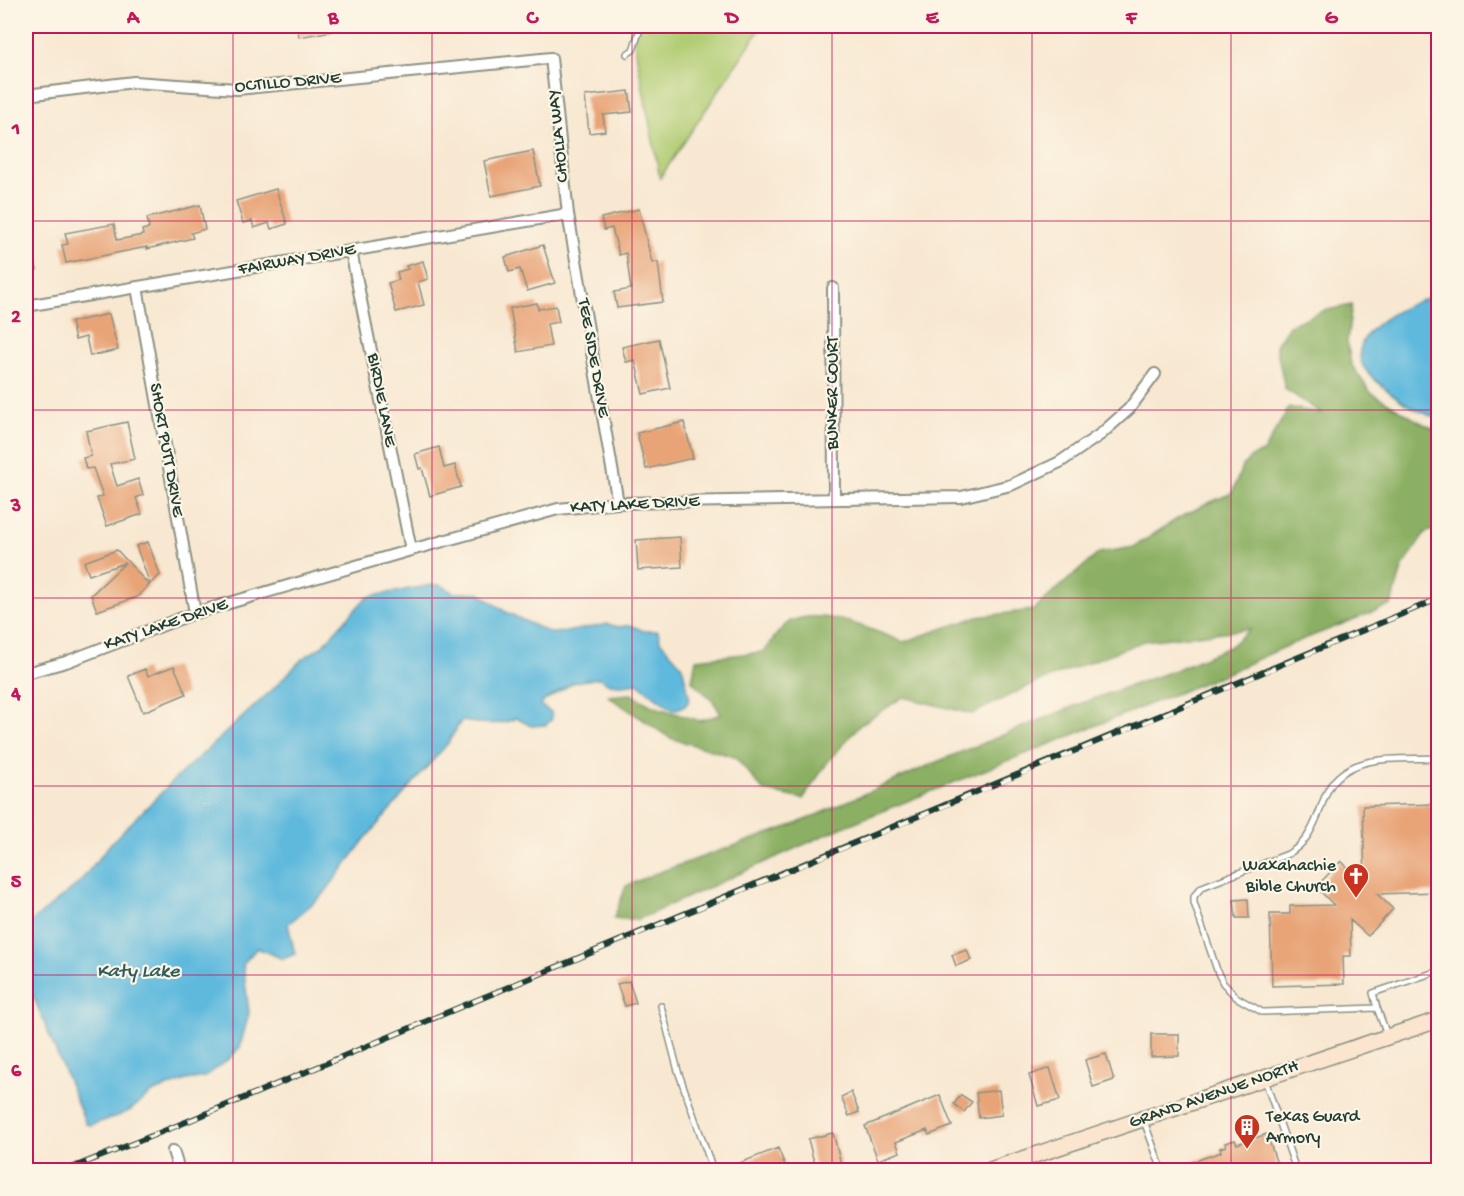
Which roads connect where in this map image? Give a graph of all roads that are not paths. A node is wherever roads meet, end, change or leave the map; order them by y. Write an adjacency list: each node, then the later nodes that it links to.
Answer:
1 (641, 26): 2 (lane)
2 (627, 54)
3 (551, 58): 4 (street, OCTILLO DRIVE); 5 (street, CHOLLA WAY)
4 (26, 95)
5 (568, 214): 6 (street, FAIRWAY DRIVE); 12 (street, TEE SIDE DRIVE)
6 (351, 250): 7 (street, FAIRWAY DRIVE); 13 (street, BIRDIE LANE)
7 (136, 287): 9 (street, FAIRWAY DRIVE); 14 (street, SHORT PUTT DRIVE)
8 (833, 288): 11 (street, BUNKER COURT)
9 (26, 306)
10 (1155, 374): 11 (street, KATY LAKE DRIVE)
11 (834, 499): 12 (street, KATY LAKE DRIVE)
12 (618, 503): 13 (street, KATY LAKE DRIVE)
13 (411, 550): 14 (street, KATY LAKE DRIVE)
14 (195, 613): 15 (street, KATY LAKE DRIVE)
15 (26, 673)
16 (1438, 758): 19 (lane)
17 (1438, 971): 19 (lane)
18 (661, 1006): 26 (lane)
19 (1377, 1008): 21 (lane)
20 (1438, 1020): 21 (main road, GRAND AVENUE NORTH)
21 (1388, 1037): 22 (main road, GRAND AVENUE NORTH)
22 (1265, 1078): 23 (main road, GRAND AVENUE NORTH); 29 (lane)
23 (1143, 1119): 27 (main road, GRAND AVENUE NORTH); 28 (lane)
24 (173, 1151): 25 (street)
25 (179, 1170)
26 (713, 1170)
27 (990, 1170)
28 (1162, 1170)
29 (1296, 1170)

